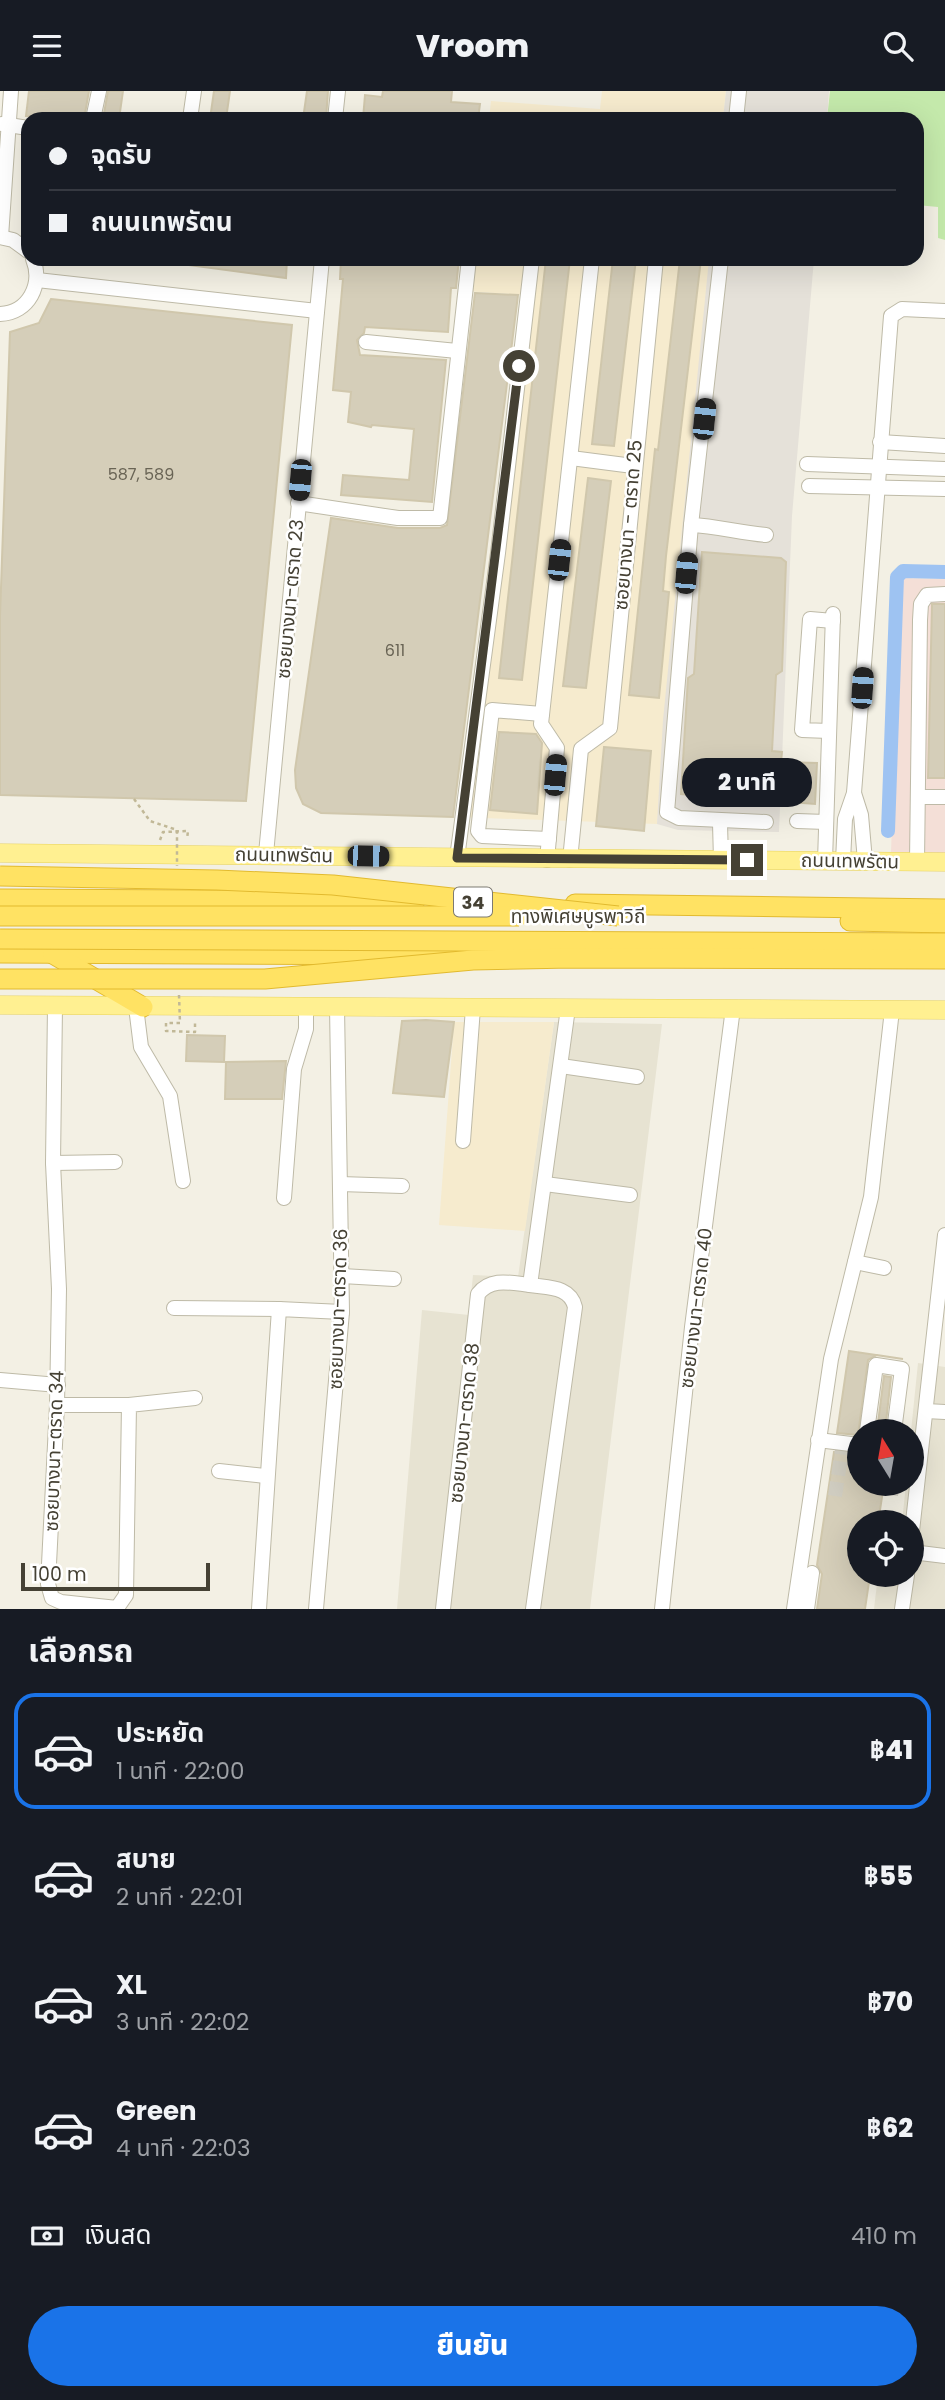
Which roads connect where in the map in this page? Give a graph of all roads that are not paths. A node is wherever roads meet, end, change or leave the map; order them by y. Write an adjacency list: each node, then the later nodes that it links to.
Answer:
1 (10, 91): 10 (street)
2 (99, 91): 6 (street)
3 (194, 91): 7 (street)
4 (338, 91): 8 (street)
5 (738, 91): 9 (street)
6 (94, 112)
7 (191, 112)
8 (336, 112)
9 (736, 112)
10 (4, 124): 11 (street)
11 (0, 237): 12 (street)
12 (21, 246)
13 (34, 266): 20 (street)
14 (321, 266): 22 (street, ซอยบางนา-ตราด 23)
15 (468, 266): 25 (street)
16 (531, 266): 54 (street)
17 (591, 266): 28 (street)
18 (655, 266): 30 (street, ซอยบางนา - ตราด 25)
19 (720, 266): 37 (street)
20 (37, 280): 22 (street); 23 (street)
21 (945, 310): 26 (street)
22 (317, 311): 36 (street, ซอยบางนา-ตราด 23)
23 (0, 314)
24 (366, 342): 25 (street)
25 (457, 351): 36 (street)
26 (880, 442): 27 (street); 31 (street)
27 (945, 446)
28 (571, 458): 30 (street); 40 (street)
29 (807, 464): 31 (street)
30 (633, 466): 43 (street, ซอยบางนา - ตราด 25)
31 (879, 466): 32 (street); 34 (street)
32 (945, 469)
33 (809, 486): 34 (street)
34 (877, 488): 35 (street); 44 (street)
35 (945, 489)
36 (298, 503): 53 (street, ซอยบางนา-ตราด 23)
37 (691, 525): 38 (street); 50 (street)
38 (766, 535)
39 (945, 594): 45 (street)
40 (542, 714): 42 (street); 51 (street)
41 (829, 731): 41 (street); 49 (street)
42 (555, 775): 43 (street); 51 (street)
43 (578, 777): 56 (street, ซอยบางนา - ตราด 25)
44 (854, 793): 58 (street); 59 (street)
45 (918, 797): 46 (street); 60 (street)
46 (945, 797)
47 (797, 821): 49 (street)
48 (766, 822): 50 (street)
49 (826, 822): 58 (street)
50 (720, 823): 57 (street)
51 (549, 839): 55 (street)
52 (0, 853): 53 (main road, ถนนเทพรัตน / 34)
53 (265, 855): 54 (main road, ถนนเทพรัตน / 34)
54 (457, 858): 55 (main road, ถนนเทพรัตน / 34)
55 (547, 860): 56 (main road, ถนนเทพรัตน / 34)
56 (570, 860): 57 (main road, ถนนเทพรัตน / 34)
57 (721, 860): 58 (main road, ถนนเทพรัตน / 34)
58 (834, 861): 59 (main road, ถนนเทพรัตน / 34)
59 (865, 861): 60 (main road, ถนนเทพรัตน / 34)
60 (917, 862): 61 (main road, ถนนเทพรัตน / 34)
61 (945, 862)
62 (0, 876): 66 (highway, bridge)
63 (0, 899): 64 (highway, 34)
64 (945, 909)
65 (0, 916): 66 (highway, ทางพิเศษบูรพาวิถี, bridge)
66 (618, 916): 67 (highway, ทางพิเศษบูรพาวิถี)
67 (945, 923)
68 (0, 939): 69 (highway, ทางพิเศษบูรพาวิถี, bridge)
69 (945, 943)
70 (0, 953): 71 (highway)
71 (53, 954): 72 (highway); 76 (highway)
72 (945, 958): 73 (highway, bridge)
73 (0, 979)
74 (0, 1005): 75 (main road)
75 (55, 1006): 76 (main road); 88 (street, ซอยบางนา-ตราด 34)
76 (139, 1007): 77 (main road); 89 (street)
77 (306, 1007): 78 (main road); 94 (street)
78 (337, 1007): 79 (main road); 90 (street, ซอยบางนา-ตราด 36)
79 (473, 1008): 80 (main road); 86 (street)
80 (568, 1008): 81 (main road); 84 (street)
81 (733, 1008): 82 (main road); 126 (street, ซอยบางนา-ตราด 40)
82 (892, 1010): 83 (main road); 96 (street)
83 (945, 1010)
84 (561, 1066): 85 (street); 91 (street)
85 (637, 1077)
86 (463, 1141)
87 (115, 1162): 88 (street)
88 (53, 1163): 105 (street, ซอยบางนา-ตราด 34)
89 (183, 1181)
90 (340, 1184): 92 (street); 98 (street, ซอยบางนา-ตราด 36)
91 (545, 1184): 93 (street); 100 (street)
92 (402, 1186)
93 (630, 1195)
94 (284, 1198)
95 (945, 1235): 109 (street)
96 (855, 1262): 97 (street); 113 (street)
97 (884, 1268)
98 (342, 1276): 99 (street); 103 (street, ซอยบางนา-ตราด 36)
99 (394, 1279)
100 (530, 1285): 124 (street, ซอยบางนา-ตราด 38); 125 (street, ซอยบางนา-ตราด 38)
101 (174, 1308): 102 (street)
102 (279, 1310): 103 (street); 116 (street)
103 (342, 1312): 123 (street, ซอยบางนา-ตราด 36)
104 (0, 1380): 105 (street)
105 (58, 1385): 107 (street, ซอยบางนา-ตราด 34)
106 (195, 1398): 108 (street)
107 (57, 1405): 108 (street); 108 (street, ซอยบางนา-ตราด 34)
108 (129, 1405)
109 (926, 1411): 110 (street); 117 (street)
110 (945, 1412)
111 (869, 1419): 112 (street)
112 (896, 1419)
113 (818, 1440): 114 (street); 127 (street)
114 (847, 1444)
115 (219, 1472): 116 (street)
116 (265, 1476): 122 (street)
117 (914, 1510)
118 (924, 1553): 119 (street)
119 (945, 1556)
120 (812, 1573): 128 (street)
121 (905, 1587): 129 (street)
122 (259, 1609)
123 (316, 1609)
124 (443, 1609)
125 (533, 1609)
126 (662, 1609)
127 (794, 1609)
128 (807, 1609)
129 (902, 1609)

